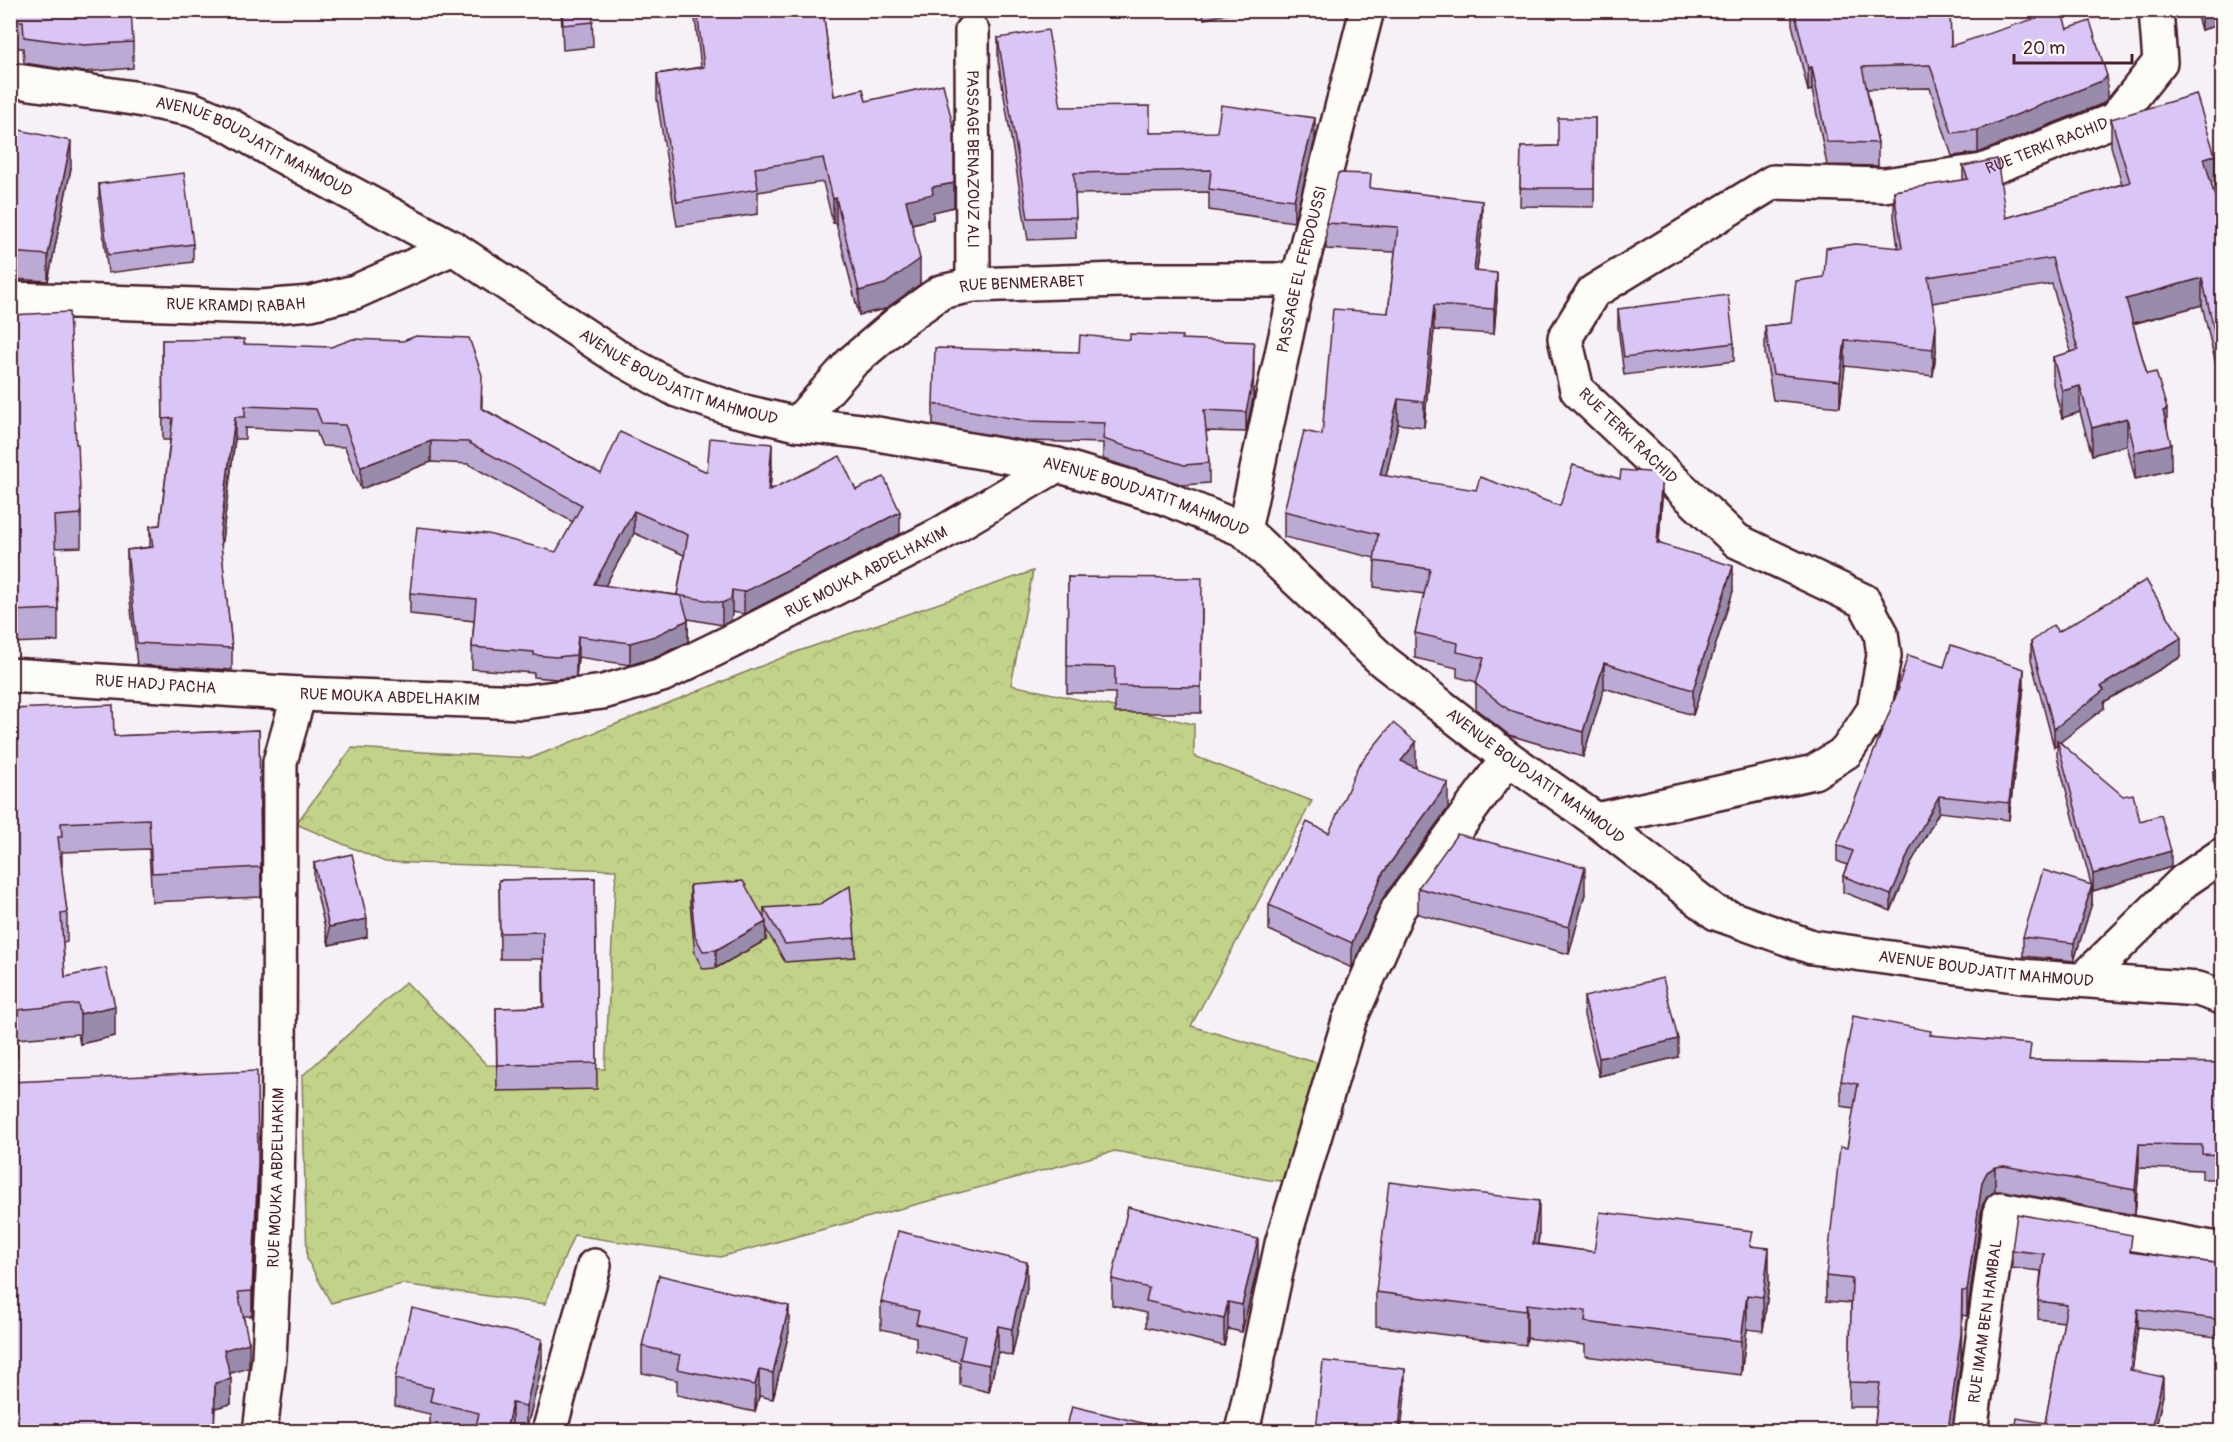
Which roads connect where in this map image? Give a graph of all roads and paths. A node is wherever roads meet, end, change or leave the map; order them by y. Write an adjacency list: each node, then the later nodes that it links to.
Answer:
1 (1367, 10): 6 (street, PASSAGE EL FERDOUSSI)
2 (2156, 10): 15 (street, RUE TERKI RACHID)
3 (972, 31): 7 (street, PASSAGE BENAZOUZ ALI)
4 (10, 80): 5 (street, AVENUE BOUDJATIT MAHMOUD)
5 (453, 248): 8 (street, RUE KRAMDI RABAH); 9 (street, AVENUE BOUDJATIT MAHMOUD)
6 (1298, 280): 7 (street, RUE BENMERABET); 11 (street, PASSAGE EL FERDOUSSI)
7 (973, 285): 9 (street, RUE BENMERABET)
8 (10, 299)
9 (797, 424): 10 (street, AVENUE BOUDJATIT MAHMOUD)
10 (1057, 465): 11 (street, AVENUE BOUDJATIT MAHMOUD); 13 (street, RUE MOUKA ABDELHAKIM)
11 (1244, 530): 14 (street, AVENUE BOUDJATIT MAHMOUD)
12 (10, 675): 13 (street, RUE HADJ PACHA)
13 (299, 694): 21 (street, RUE MOUKA ABDELHAKIM)
14 (1508, 758): 15 (street, AVENUE BOUDJATIT MAHMOUD); 23 (street)
15 (1596, 820): 17 (street, AVENUE BOUDJATIT MAHMOUD)
16 (2223, 855): 17 (street)
17 (2083, 980): 18 (street, AVENUE BOUDJATIT MAHMOUD)
18 (2223, 997)
19 (2223, 1250): 24 (street, RUE IMAM BEN HAMBAL)
20 (594, 1266): 22 (street)
21 (260, 1431)
22 (549, 1431)
23 (1242, 1431)
24 (1970, 1431)

